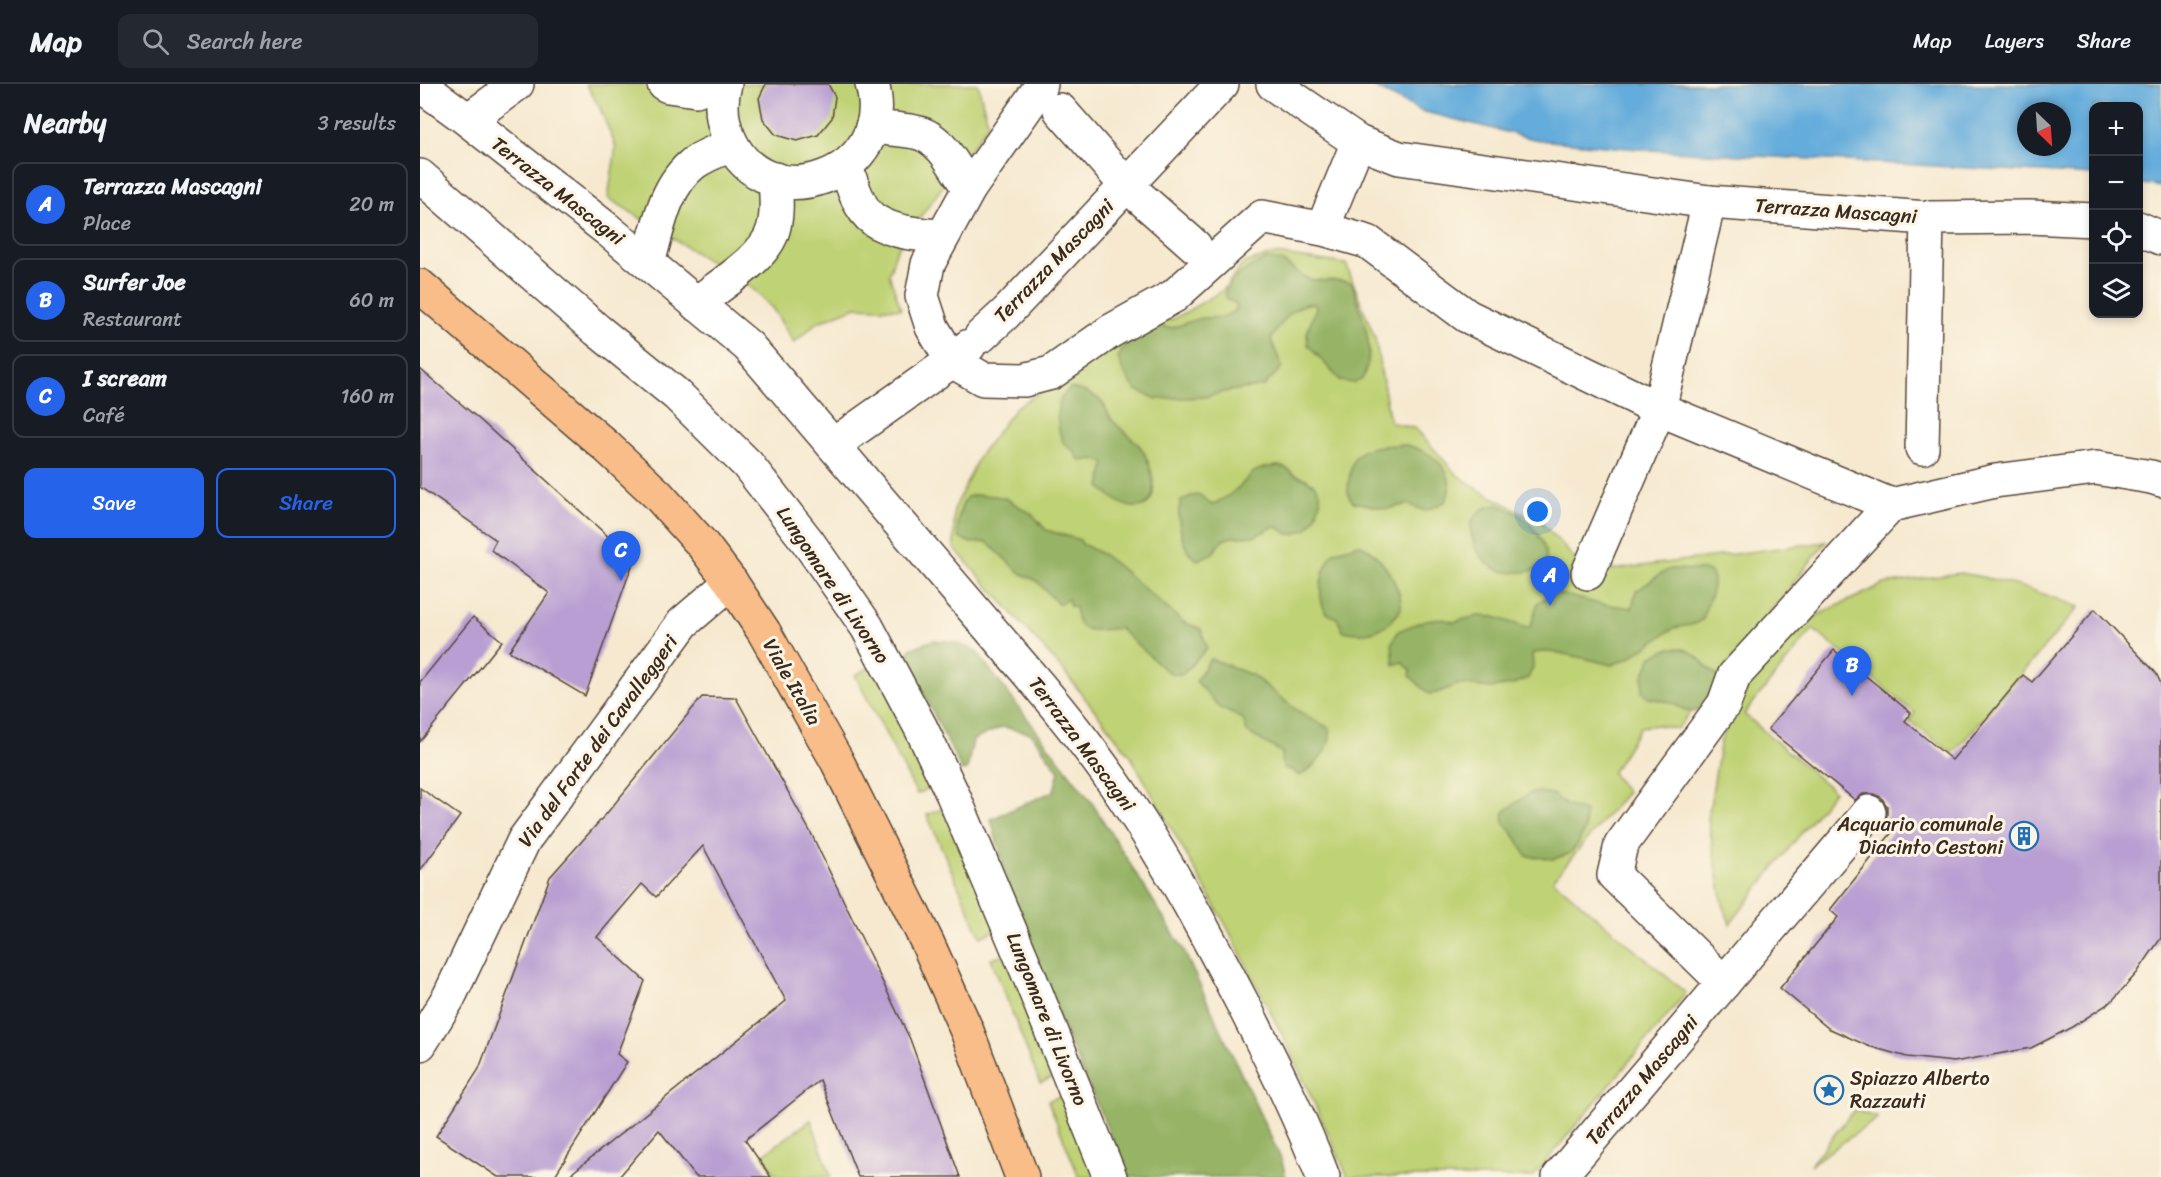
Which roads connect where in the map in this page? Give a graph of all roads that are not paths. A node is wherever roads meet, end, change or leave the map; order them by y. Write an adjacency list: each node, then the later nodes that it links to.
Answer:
1 (517, 84): 10 (street, Terrazza Mascagni)
2 (664, 84): 3 (street)
3 (710, 84)
4 (725, 84): 13 (street)
5 (872, 84): 11 (street)
6 (1222, 84): 17 (street, Terrazza Mascagni)
7 (1273, 84): 12 (street, Terrazza Mascagni)
8 (420, 85): 10 (street, Terrazza Mascagni)
9 (1050, 98): 17 (street, Terrazza Mascagni); 18 (street, Terrazza Mascagni)
10 (468, 120): 27 (street, Terrazza Mascagni)
11 (872, 127): 14 (street); 18 (street)
12 (1358, 142): 19 (street, Terrazza Mascagni); 22 (street)
13 (732, 145): 16 (street); 27 (street, Terrazza Mascagni)
14 (846, 166): 16 (street); 24 (street)
15 (420, 176): 41 (street, Lungomare di Livorno)
16 (775, 179): 29 (street)
17 (1126, 185): 26 (street, Terrazza Mascagni); 30 (street, Terrazza Mascagni)
18 (969, 189): 24 (street, Terrazza Mascagni)
19 (1709, 202): 20 (street, Terrazza Mascagni); 31 (street)
20 (1927, 218): 21 (street, Terrazza Mascagni); 34 (street, Terrazza Mascagni)
21 (2089, 220)
22 (1326, 221): 26 (street, Terrazza Mascagni); 31 (street, Terrazza Mascagni)
23 (2143, 230): 25 (street)
24 (943, 236): 30 (street, Terrazza Mascagni)
25 (2161, 238)
26 (1202, 252): 30 (street, Terrazza Mascagni)
27 (648, 263): 29 (street, Terrazza Mascagni)
28 (420, 286): 36 (main road, Viale Italia)
29 (696, 304): 32 (street, Terrazza Mascagni)
30 (952, 361): 32 (street, Terrazza Mascagni)
31 (1659, 409): 34 (street, Terrazza Mascagni); 35 (street)
32 (833, 445): 42 (street, Terrazza Mascagni)
33 (2161, 480): 34 (street)
34 (1906, 501): 38 (street)
35 (1588, 573)
36 (731, 582): 39 (street, Via del Forte dei Cavalleggeri); 40 (main road, Viale Italia)
37 (1869, 812): 38 (street, Terrazza Mascagni)
38 (1724, 983): 43 (street, Terrazza Mascagni)
39 (420, 1044)
40 (1022, 1177)
41 (1110, 1177)
42 (1323, 1177)
43 (1559, 1177)

